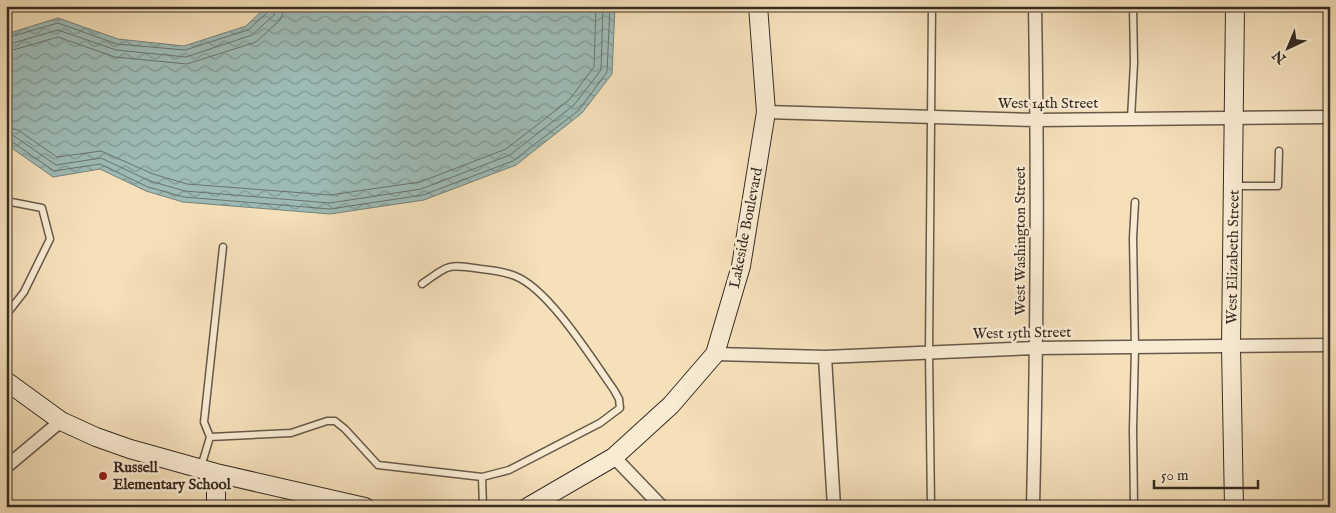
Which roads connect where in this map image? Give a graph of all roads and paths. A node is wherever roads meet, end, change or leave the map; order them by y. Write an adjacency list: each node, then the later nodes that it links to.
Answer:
1 (758, 6): 6 (street, Lakeside Boulevard)
2 (932, 6): 7 (lane)
3 (1035, 6): 11 (street, West Washington Street)
4 (1133, 6): 10 (lane)
5 (1234, 6): 9 (street, West Elizabeth Street)
6 (766, 112): 7 (street, West 14th Street); 24 (street, Lakeside Boulevard)
7 (932, 117): 11 (street, West 14th Street); 23 (lane)
8 (1330, 117): 9 (street, West 14th Street)
9 (1234, 118): 10 (street, West 14th Street); 13 (street, West Elizabeth Street)
10 (1132, 119): 11 (street, West 14th Street)
11 (1037, 120): 21 (street, West Washington Street)
12 (1279, 151): 13 (lane)
13 (1234, 186): 20 (street, West Elizabeth Street)
14 (6, 201): 18 (lane)
15 (1135, 202): 22 (lane)
16 (223, 247): 28 (lane)
17 (422, 284): 32 (lane)
18 (6, 315)
19 (1330, 345): 20 (street, West 15th Street)
20 (1231, 347): 22 (street, West 15th Street); 42 (street, West Elizabeth Street)
21 (1036, 348): 22 (street, West 15th Street); 23 (street, West 15th Street); 40 (street, West Washington Street)
22 (1135, 348): 41 (lane)
23 (929, 352): 25 (street, West 15th Street); 39 (lane)
24 (715, 354): 25 (street, West 15th Street); 29 (street, Lakeside Boulevard)
25 (825, 356): 38 (street)
26 (6, 381): 27 (street)
27 (61, 421): 30 (street); 31 (street)
28 (210, 437): 31 (lane); 32 (lane)
29 (614, 456): 36 (street, Lakeside Boulevard); 37 (street)
30 (6, 467)
31 (208, 471): 33 (street); 34 (street)
32 (482, 477): 35 (lane)
33 (216, 507)
34 (365, 507)
35 (484, 507)
36 (528, 507)
37 (662, 507)
38 (834, 507)
39 (931, 507)
40 (1033, 507)
41 (1134, 507)
42 (1234, 507)

